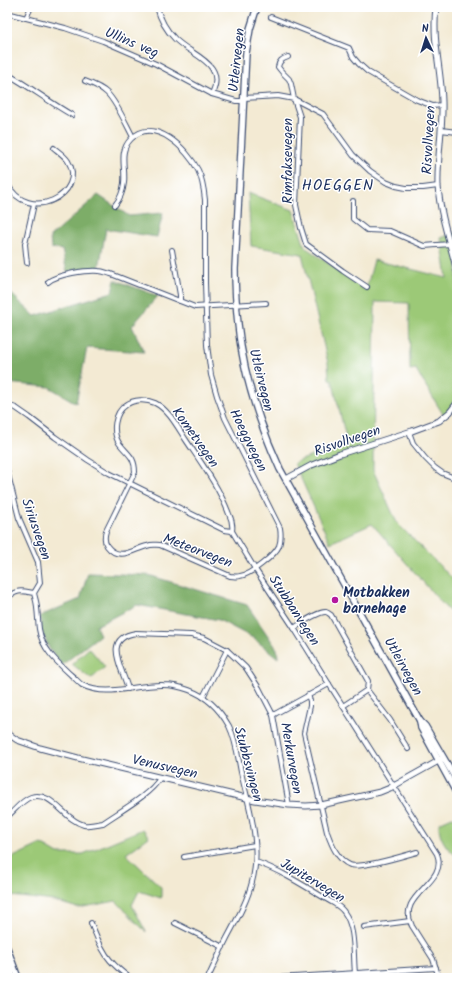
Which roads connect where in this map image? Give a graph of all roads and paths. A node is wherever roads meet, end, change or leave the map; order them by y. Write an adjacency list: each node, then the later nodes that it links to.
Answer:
1 (31, 7): 7 (street)
2 (157, 7): 11 (street)
3 (257, 7): 13 (main road, Utleirvegen)
4 (436, 7): 14 (street, Risvollvegen)
5 (7, 13): 7 (street, Ullins veg)
6 (271, 17): 14 (street)
7 (26, 18): 11 (street, Ullins veg)
8 (288, 57): 12 (street)
9 (7, 74): 15 (street)
10 (85, 81): 18 (street)
11 (212, 94): 13 (street, Ullins veg)
12 (294, 99): 13 (street, Ullins veg); 21 (street, Ullins veg); 30 (street, Rimfaksevegen)
13 (244, 100): 33 (main road, Utleirvegen)
14 (442, 106): 16 (street, Risvollvegen)
15 (72, 116)
16 (441, 130): 17 (street); 21 (street, Risvollvegen)
17 (457, 132)
18 (134, 136): 24 (street); 34 (street, Hoeggvegen)
19 (54, 148): 23 (street)
20 (7, 184): 23 (street)
21 (438, 186): 25 (street, Risvollvegen)
22 (353, 201): 25 (street)
23 (34, 204): 27 (street)
24 (115, 205)
25 (450, 244): 28 (street, Risvollvegen)
26 (172, 250): 31 (street)
27 (27, 264)
28 (457, 272)
29 (48, 282): 31 (street)
30 (367, 287)
31 (180, 301): 34 (street)
32 (266, 303): 33 (street)
33 (236, 304): 34 (street); 39 (main road, Utleirvegen)
34 (205, 306): 43 (street, Hoeggvegen)
35 (457, 403): 37 (street, Risvollvegen)
36 (7, 405): 41 (street)
37 (409, 432): 39 (street, Risvollvegen); 40 (street)
38 (7, 471): 44 (street, Siriusvegen)
39 (286, 479): 57 (main road, Utleirvegen)
40 (457, 479)
41 (129, 484): 42 (street); 42 (street, Kometvegen); 43 (street, Meteorvegen)
42 (232, 531): 43 (street, Stubbanvegen)
43 (255, 569): 46 (street, Stubbanvegen)
44 (34, 593): 45 (street); 49 (street, Stubbsvingen)
45 (7, 598)
46 (294, 628): 48 (street, Stubbanvegen); 50 (street)
47 (227, 650): 49 (street, Merkurvegen); 52 (street); 54 (street, Merkurvegen)
48 (329, 684): 51 (street, Merkurvegen); 53 (street, Stubbanvegen)
49 (128, 689): 52 (street, Stubbsvingen)
50 (367, 690): 53 (street); 56 (street)
51 (308, 695): 54 (street, Merkurvegen); 64 (street)
52 (204, 697): 62 (street, Stubbsvingen)
53 (343, 706): 60 (street, Stubbanvegen)
54 (273, 715): 63 (street, Merkurvegen)
55 (7, 733): 58 (street, Venusvegen)
56 (408, 749)
57 (441, 760): 59 (main road, Utleirvegen); 60 (street, Venusvegen); 61 (main road, Utleirvegen)
58 (160, 778): 62 (street, Venusvegen); 65 (street)
59 (457, 781)
60 (394, 786): 64 (street, Venusvegen); 70 (street, Stubbanvegen)
61 (457, 794)
62 (247, 798): 63 (street, Venusvegen); 66 (street, Stubbsvingen)
63 (289, 805): 64 (street, Venusvegen)
64 (321, 805): 67 (street)
65 (7, 817)
66 (256, 845): 68 (street); 69 (street, Stubbsvingen)
67 (417, 852)
68 (184, 857)
69 (256, 862): 74 (street, Stubbsvingen); 77 (street, Jupitervegen)
70 (410, 921): 73 (street); 76 (street)
71 (91, 923): 80 (street)
72 (175, 923): 74 (street)
73 (364, 927)
74 (223, 947): 81 (street, Stubbsvingen)
75 (7, 948): 79 (main road)
76 (436, 968): 77 (street); 83 (street)
77 (355, 973): 78 (street)
78 (299, 977): 82 (street)
79 (18, 978)
80 (130, 978)
81 (208, 978)
82 (278, 978)
83 (439, 978)

